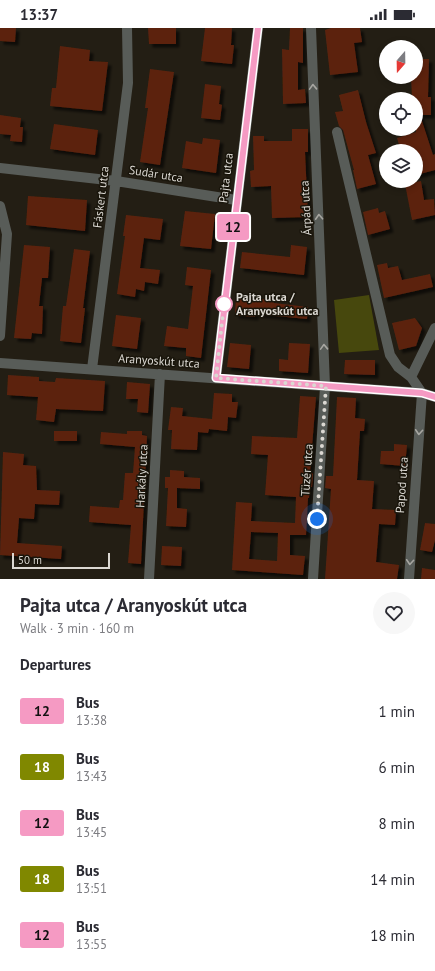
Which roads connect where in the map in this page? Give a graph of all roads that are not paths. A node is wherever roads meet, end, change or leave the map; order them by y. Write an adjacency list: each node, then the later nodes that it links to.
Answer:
1 (127, 28): 6 (street, Fáskert utca)
2 (258, 28): 7 (street, Pajta utca)
3 (311, 28): 16 (street, Árpád utca, one-way to 3)
4 (337, 132): 14 (street)
5 (0, 168): 6 (street, Sudár utca)
6 (116, 181): 7 (street, Sudár utca); 12 (street, Fáskert utca)
7 (236, 200): 15 (street, Pajta utca)
8 (0, 206): 10 (street)
9 (435, 328): 14 (street)
10 (0, 336)
11 (0, 363): 12 (street, Aranyoskút utca)
12 (92, 369): 13 (street, Aranyoskút utca)
13 (160, 374): 15 (street, Aranyoskút utca); 19 (street, Harkály utca)
14 (411, 377): 17 (street)
15 (216, 378): 16 (street, Aranyoskút utca)
16 (326, 386): 17 (street, Aranyoskút utca); 20 (street, Tüzér utca)
17 (422, 393): 18 (street, Aranyoskút utca); 21 (street, Papod utca, one-way to 21)
18 (435, 397)
19 (149, 579)
20 (313, 579)
21 (409, 579)

